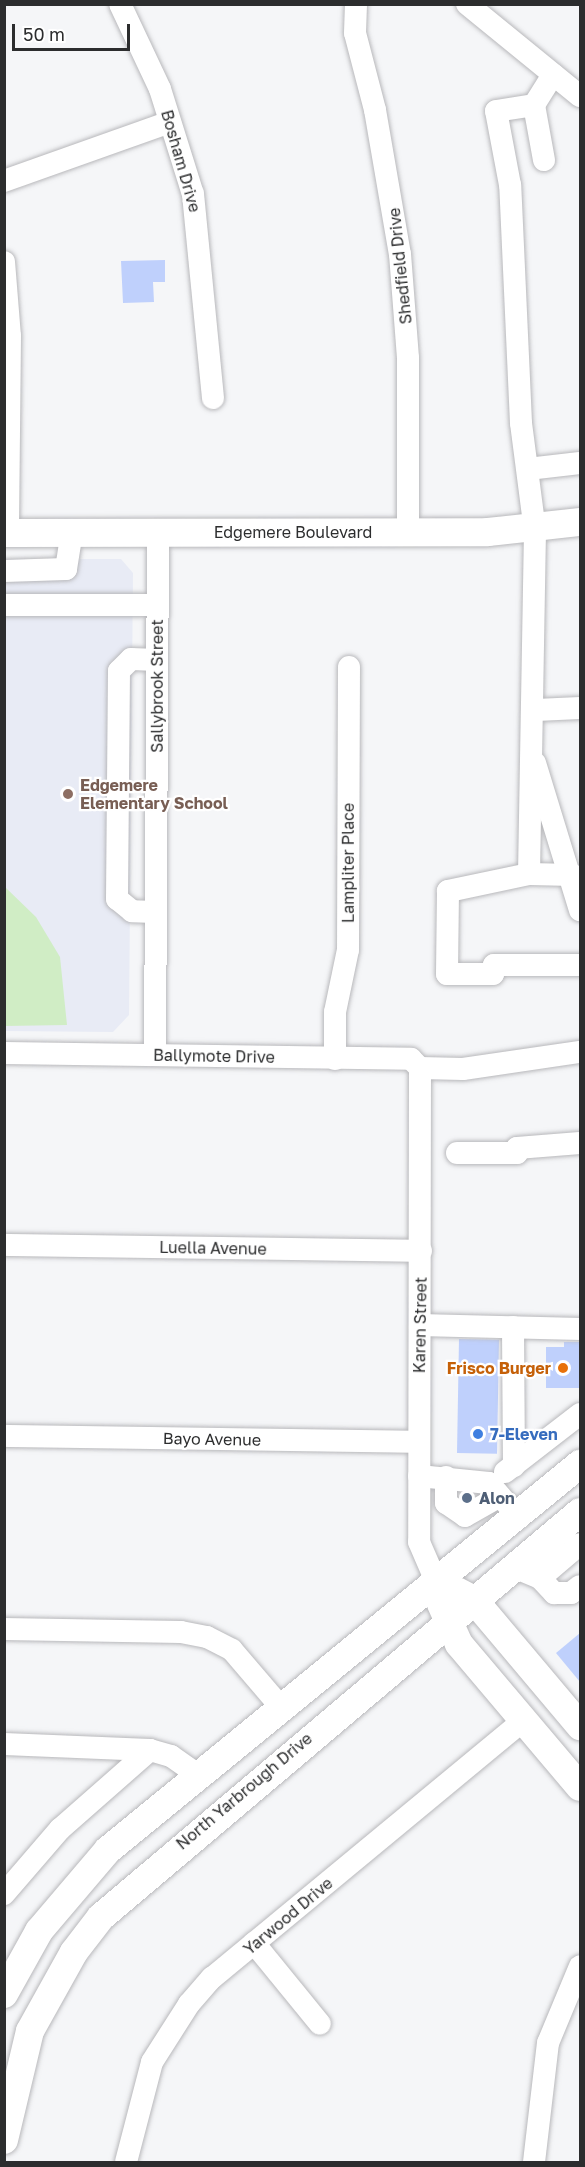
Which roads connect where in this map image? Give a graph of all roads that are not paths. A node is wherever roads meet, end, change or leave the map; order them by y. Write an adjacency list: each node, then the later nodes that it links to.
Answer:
1 (120, 4): 7 (street, Bosham Drive)
2 (356, 4): 17 (street, Shedfield Drive)
3 (467, 4): 4 (street)
4 (553, 74): 5 (street); 6 (street)
5 (580, 96)
6 (534, 105): 8 (street); 13 (street)
7 (170, 122): 9 (street); 11 (street, Bosham Drive)
8 (544, 160)
9 (4, 181)
10 (4, 262): 18 (street)
11 (213, 398)
12 (580, 463): 13 (street)
13 (528, 469): 15 (street)
14 (580, 522): 15 (main road, Edgemere Boulevard)
15 (535, 531): 17 (main road, Edgemere Boulevard); 26 (street)
16 (158, 532): 17 (main road, Edgemere Boulevard); 19 (main road, Edgemere Boulevard); 22 (street, Sallybrook Street)
17 (408, 532)
18 (6, 533): 19 (main road, Edgemere Boulevard)
19 (72, 533): 20 (street)
20 (4, 572)
21 (4, 605): 22 (street)
22 (157, 605): 23 (street, Sallybrook Street)
23 (157, 660): 31 (street, Sallybrook Street); 31 (street)
24 (349, 666): 36 (street, Lampliter Place)
25 (580, 708): 26 (street)
26 (536, 710): 27 (street)
27 (534, 760): 28 (street); 29 (street)
28 (529, 874): 29 (street); 32 (street)
29 (573, 875): 30 (street)
30 (580, 910)
31 (156, 912): 35 (street, Sallybrook Street)
32 (580, 965)
33 (580, 1052): 37 (street, Ballymote Drive)
34 (4, 1053): 35 (street, Ballymote Drive)
35 (155, 1055): 36 (street, Ballymote Drive)
36 (335, 1059): 37 (street, Ballymote Drive)
37 (420, 1068): 41 (street, Karen Street)
38 (580, 1143): 39 (street)
39 (457, 1153)
40 (4, 1245): 41 (street, Luella Avenue)
41 (421, 1251): 42 (street, Karen Street)
42 (420, 1325): 43 (street); 47 (street, Karen Street)
43 (513, 1327): 44 (street); 49 (street)
44 (580, 1329)
45 (580, 1414): 49 (street)
46 (4, 1436): 47 (street, Bayo Avenue)
47 (419, 1442): 50 (street, Karen Street)
48 (580, 1464): 54 (main road)
49 (514, 1466): 52 (street)
50 (419, 1476): 51 (street); 58 (street, Karen Street)
51 (446, 1477): 52 (street); 52 (street)
52 (495, 1489): 54 (street)
53 (580, 1512): 56 (main road, North Yarbrough Drive)
54 (519, 1518): 58 (main road)
55 (580, 1544): 57 (street)
56 (514, 1567): 57 (street); 60 (main road, North Yarbrough Drive)
57 (540, 1578): 59 (street)
58 (435, 1579): 60 (main road); 61 (main road); 63 (main road)
59 (580, 1586)
60 (474, 1600): 61 (main road, North Yarbrough Drive); 65 (main road)
61 (445, 1622): 64 (main road); 72 (main road, North Yarbrough Drive)
62 (4, 1629): 63 (street)
63 (280, 1706): 68 (main road)
64 (523, 1721): 69 (main road); 73 (street, Yarwood Drive)
65 (580, 1726)
66 (4, 1744): 67 (street)
67 (150, 1750): 68 (street); 71 (street)
68 (198, 1775): 70 (main road)
69 (580, 1787)
70 (78, 1882): 72 (main road); 74 (main road)
71 (4, 1893)
72 (106, 1911): 78 (main road, North Yarbrough Drive)
73 (254, 1943): 77 (street); 79 (street, Yarwood Drive)
74 (11, 1964): 76 (main road)
75 (580, 1966): 80 (street)
76 (4, 1994)
77 (320, 2024)
78 (4, 2139)
79 (126, 2163)
80 (534, 2163)

